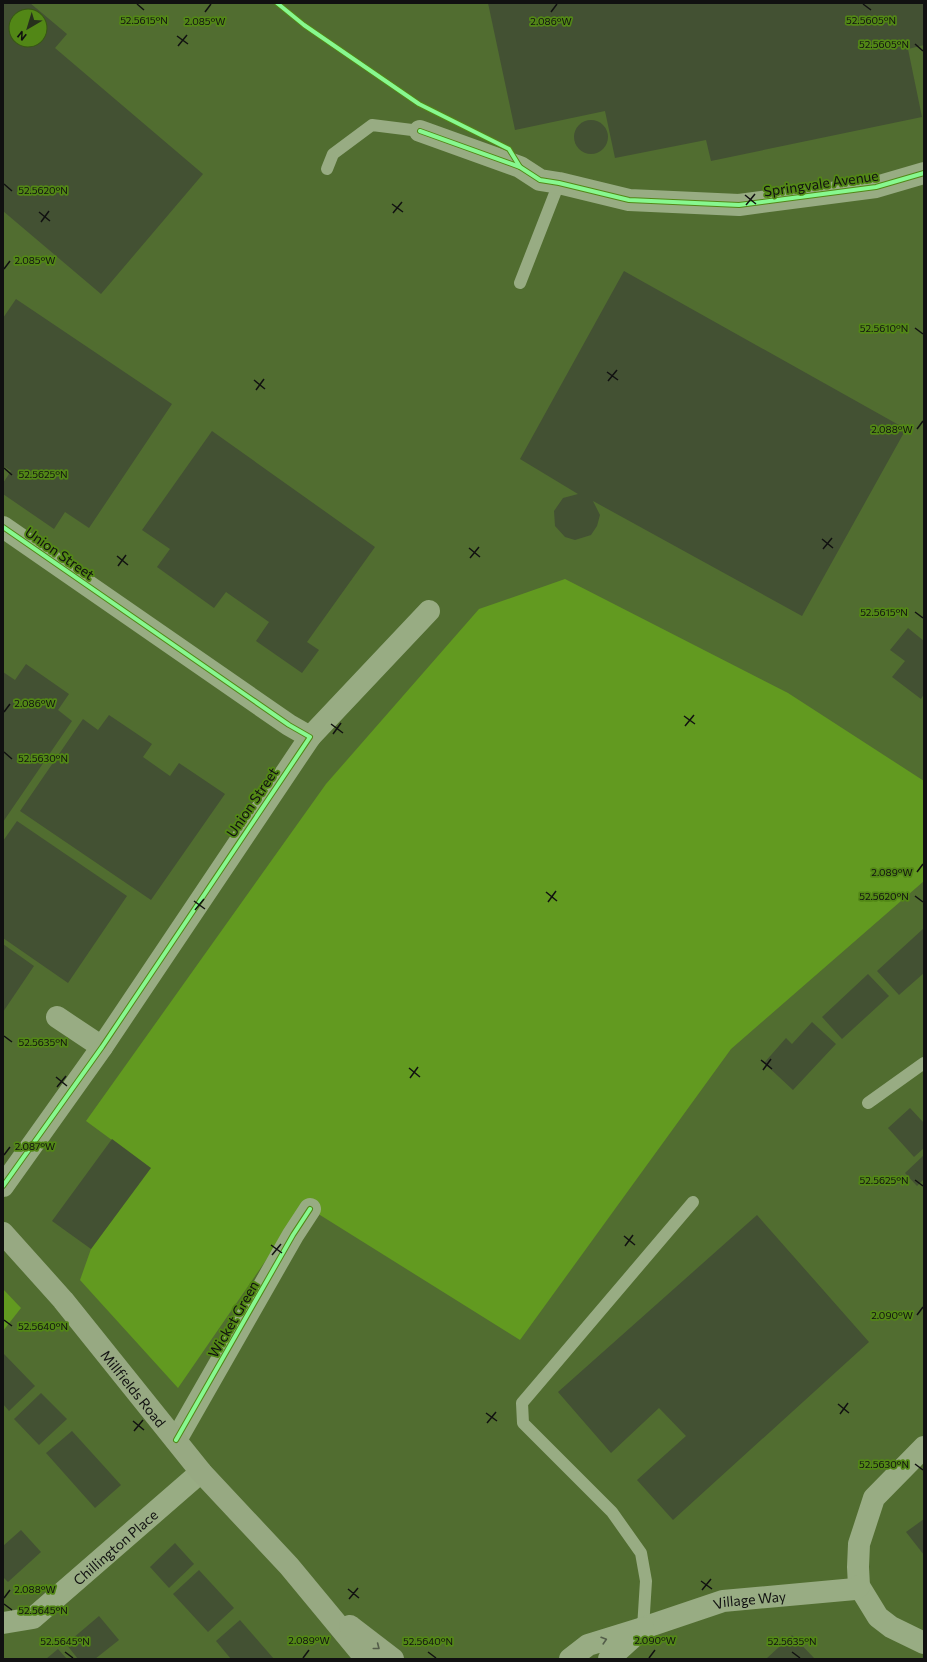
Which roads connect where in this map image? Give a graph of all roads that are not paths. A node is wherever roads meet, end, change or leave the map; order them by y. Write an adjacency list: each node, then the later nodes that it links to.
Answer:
1 (420, 131): 2 (lane); 4 (street, Springvale Avenue)
2 (327, 169)
3 (924, 173): 4 (street, Springvale Avenue)
4 (559, 183): 5 (lane)
5 (520, 283)
6 (3, 527): 8 (street, Union Street)
7 (429, 611): 8 (street, Union Street)
8 (310, 737): 10 (street, Union Street)
9 (57, 1017): 10 (street)
10 (102, 1047): 13 (street, Union Street)
11 (924, 1063): 12 (lane)
12 (868, 1103)
13 (3, 1186)
14 (693, 1202): 23 (lane)
15 (310, 1209): 17 (street, Wicket Green)
16 (3, 1233): 17 (main road, Millfields Road)
17 (176, 1440): 19 (main road, Millfields Road)
18 (924, 1447): 20 (street)
19 (201, 1472): 21 (main road, Millfields Road); 22 (street, Chillington Place)
20 (859, 1586): 23 (street, Village Way); 24 (street)
21 (313, 1596): 25 (main road, Millfields Road); 26 (main road, Millfields Road, one-way to 26)
22 (3, 1623)
23 (643, 1628): 27 (street, Village Way, one-way to 23); 28 (street, Village Way)
24 (924, 1643)
25 (366, 1659)
26 (393, 1659)
27 (570, 1659)
28 (609, 1659)

